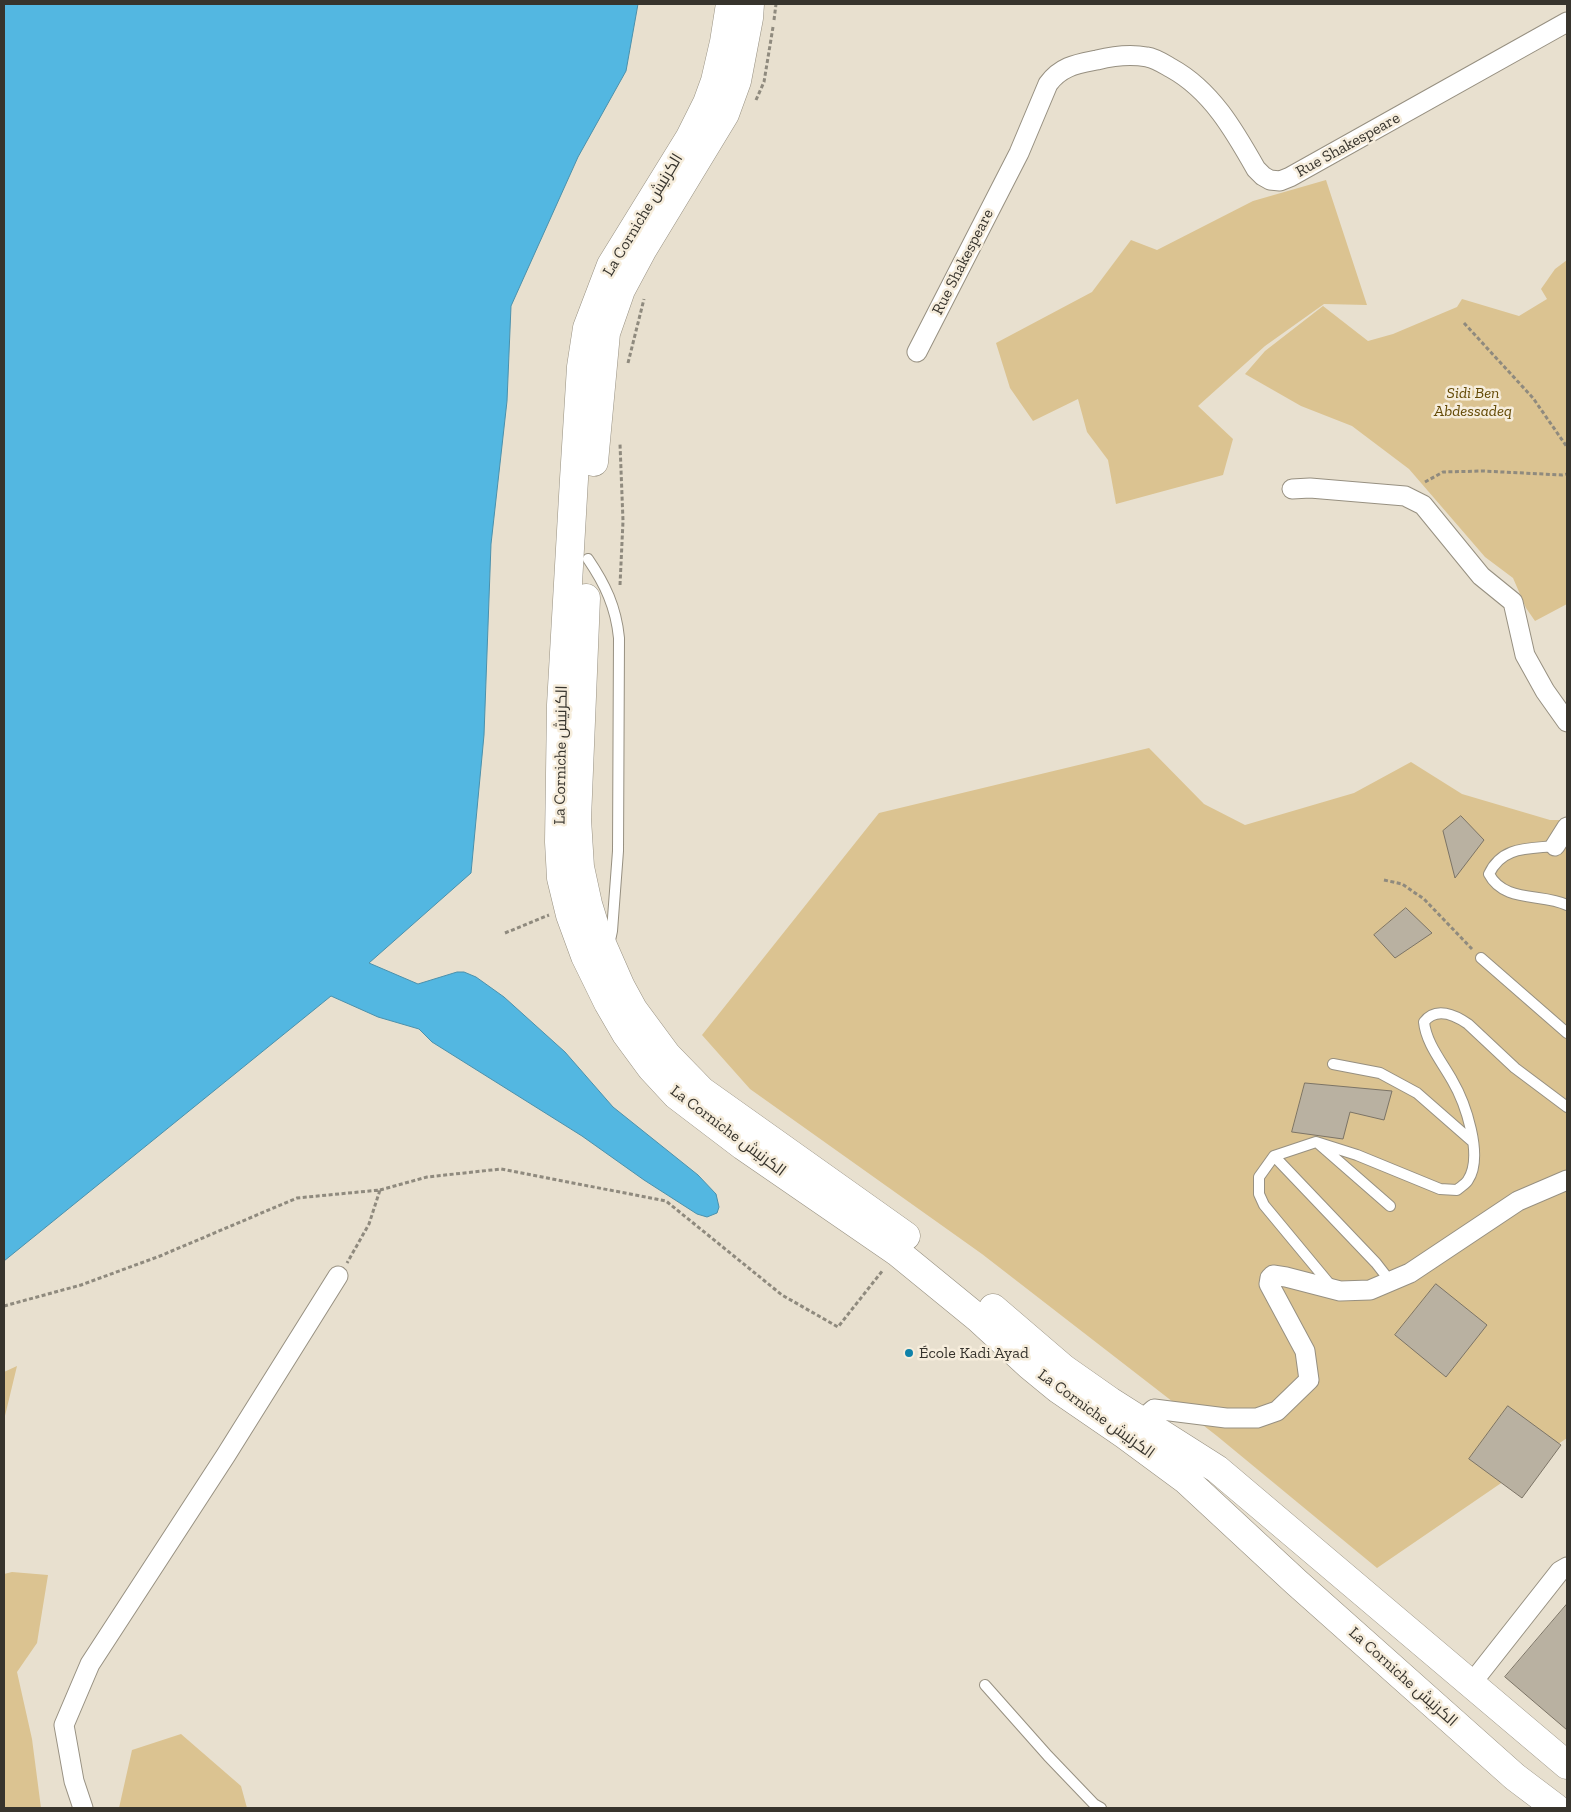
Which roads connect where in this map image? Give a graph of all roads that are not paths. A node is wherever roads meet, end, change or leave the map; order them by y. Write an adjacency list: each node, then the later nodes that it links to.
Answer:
1 (730, 4): 24 (main road, La Corniche الكرنيش)
2 (750, 4): 6 (main road, La Corniche الكرنيش)
3 (1567, 22): 4 (street, Rue Shakespeare)
4 (917, 352)
5 (1292, 489): 7 (street)
6 (588, 559): 11 (main road, La Corniche الكرنيش); 11 (lane)
7 (1567, 722)
8 (1567, 828): 9 (street)
9 (1561, 844): 10 (lane)
10 (1567, 905)
11 (605, 953): 24 (main road, La Corniche الكرنيش)
12 (1481, 958): 13 (lane)
13 (1567, 1033)
14 (1333, 1064): 17 (lane)
15 (1567, 1107): 17 (lane)
16 (1316, 1142): 17 (lane); 18 (lane); 20 (lane)
17 (1473, 1142)
18 (1274, 1156): 22 (lane); 23 (lane)
19 (1567, 1180): 22 (street)
20 (1390, 1206)
21 (338, 1276): 29 (street)
22 (1390, 1281): 23 (street)
23 (1334, 1290): 24 (street)
24 (1132, 1427): 26 (main road, La Corniche الكرنيش); 31 (main road, La Corniche الكرنيش)
25 (1567, 1567): 26 (street)
26 (1471, 1684): 28 (main road, La Corniche الكرنيش)
27 (985, 1685): 30 (lane)
28 (1567, 1765)
29 (83, 1808)
30 (1101, 1808)
31 (1556, 1808)

